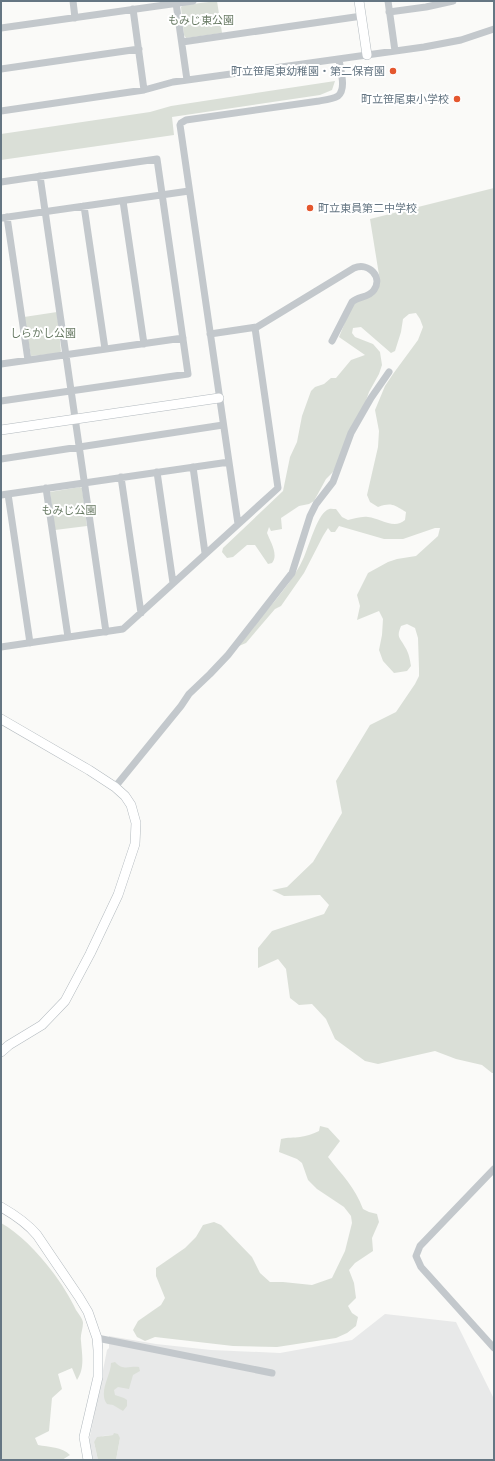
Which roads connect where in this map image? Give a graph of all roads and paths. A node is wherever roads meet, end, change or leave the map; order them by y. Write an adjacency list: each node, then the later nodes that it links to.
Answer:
1 (73, 1): 10 (street)
2 (193, 1): 6 (street)
3 (359, 1): 9 (street)
4 (388, 1): 8 (street)
5 (453, 1): 8 (street)
6 (176, 3): 7 (street); 13 (street)
7 (133, 9): 10 (street); 14 (street)
8 (390, 12): 15 (street)
9 (362, 16): 13 (street); 16 (street)
10 (75, 18): 11 (street)
11 (1, 28)
12 (494, 29): 15 (street)
13 (182, 42): 19 (street)
14 (139, 49): 18 (street); 20 (street)
15 (395, 51): 16 (street)
16 (367, 55): 17 (street)
17 (339, 59): 19 (street); 24 (street)
18 (1, 69)
19 (187, 80): 20 (street)
20 (144, 90): 21 (street)
21 (1, 111)
22 (40, 176): 23 (street); 25 (street); 28 (street)
23 (1, 182)
24 (189, 191): 25 (street); 31 (street)
25 (162, 195): 26 (street); 32 (street)
26 (123, 201): 27 (street); 34 (street)
27 (84, 206): 28 (street); 35 (street)
28 (45, 212): 29 (street); 36 (street)
29 (4, 217): 37 (street)
30 (254, 328): 31 (street); 33 (street); 55 (street)
31 (210, 334): 41 (street)
32 (183, 338): 34 (street); 40 (street)
33 (332, 341)
34 (144, 344): 35 (street)
35 (105, 349): 36 (street)
36 (66, 355): 37 (street); 40 (street)
37 (28, 360): 38 (street)
38 (1, 364)
39 (389, 372): 64 (street)
40 (71, 391): 42 (street); 43 (street)
41 (219, 398): 43 (street); 44 (street)
42 (1, 401)
43 (76, 419): 45 (street); 46 (street)
44 (223, 425): 46 (street); 48 (street)
45 (1, 430)
46 (79, 446): 47 (street); 52 (street)
47 (1, 459)
48 (228, 462): 49 (street); 55 (street)
49 (193, 467): 50 (street); 56 (street)
50 (157, 472): 51 (street); 57 (street)
51 (121, 478): 52 (street); 58 (street)
52 (84, 483): 53 (street); 59 (street)
53 (46, 488): 54 (street); 60 (street)
54 (4, 494): 61 (street)
55 (238, 524): 56 (street)
56 (205, 553): 57 (street)
57 (173, 583): 58 (street)
58 (141, 613): 59 (street)
59 (106, 632): 60 (street)
60 (68, 637): 61 (street)
61 (30, 643): 62 (street)
62 (1, 647)
63 (1, 719): 64 (street)
64 (115, 787): 65 (street)
65 (1, 1052)
66 (494, 1169): 69 (street)
67 (1, 1207): 68 (street)
68 (97, 1338): 70 (street); 71 (street)
69 (494, 1348)
70 (272, 1373)
71 (88, 1460)

